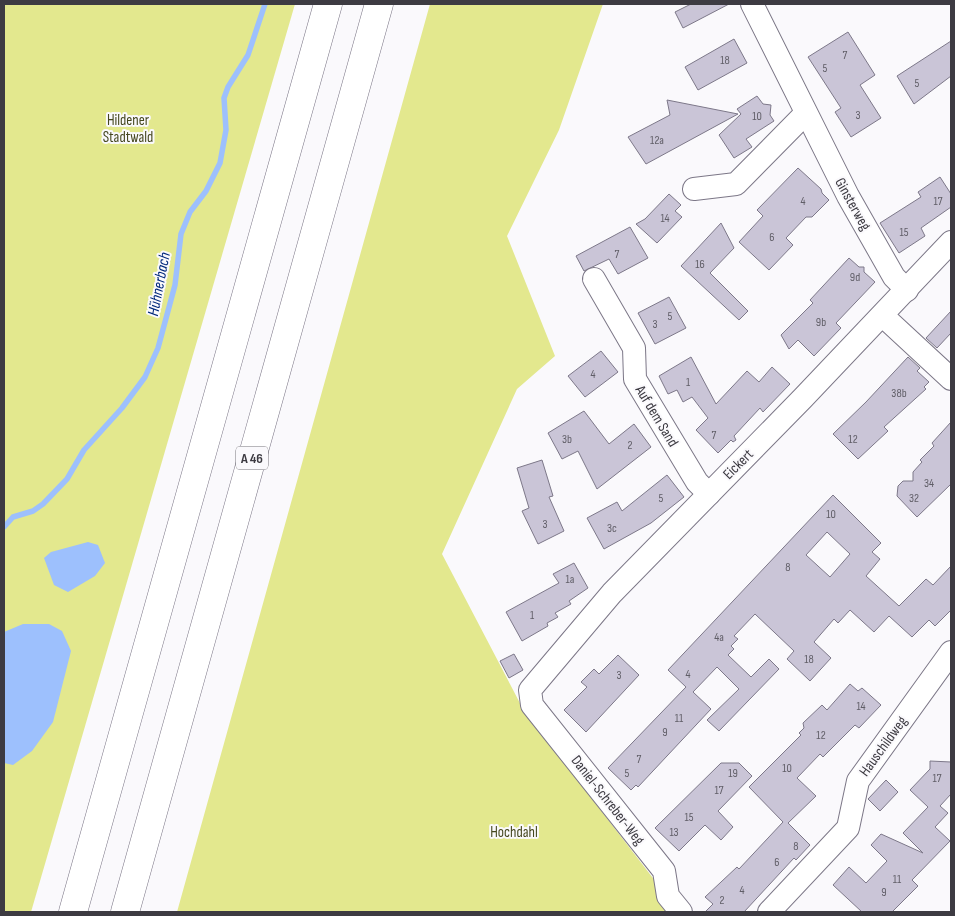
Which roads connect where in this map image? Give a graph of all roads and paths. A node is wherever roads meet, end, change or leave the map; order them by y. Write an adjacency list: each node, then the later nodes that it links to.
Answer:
1 (328, 4): 14 (highway)
2 (379, 4): 15 (highway, A 46)
3 (752, 4): 4 (street, Ginsterweg)
4 (805, 114): 5 (street); 8 (street, Ginsterweg)
5 (694, 189)
6 (951, 242): 8 (street, Eickert)
7 (594, 279): 11 (street, Auf dem Sand)
8 (907, 290): 9 (street, Eickert)
9 (883, 316): 10 (street); 11 (street, Eickert)
10 (951, 379)
11 (709, 494): 13 (street, Eickert)
12 (951, 652): 17 (street, Hauschildweg)
13 (530, 690): 16 (street, Daniel-Schreber-Weg)
14 (73, 912)
15 (125, 912)
16 (680, 912)
17 (769, 912)

